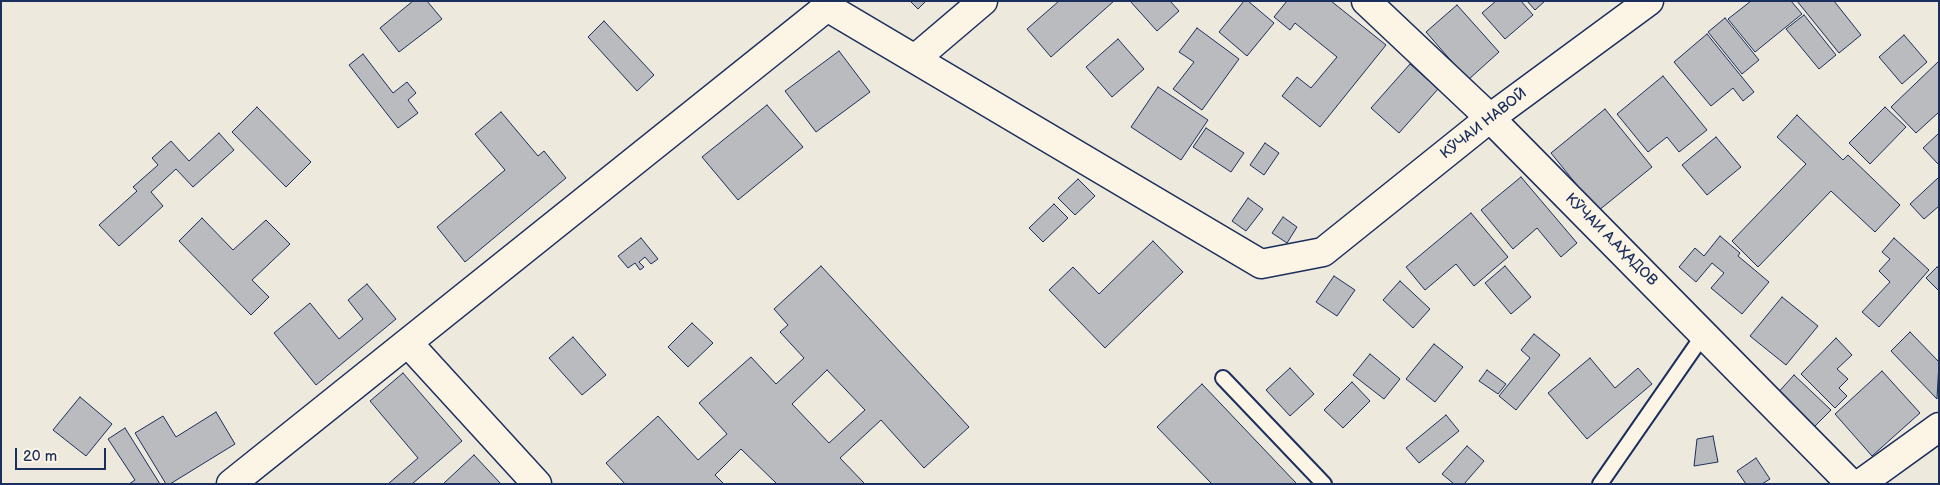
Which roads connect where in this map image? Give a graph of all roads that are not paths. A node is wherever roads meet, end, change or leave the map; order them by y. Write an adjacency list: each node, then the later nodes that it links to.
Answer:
1 (983, 1): 4 (street)
2 (1366, 1): 5 (street, КӮЧАИ А.АҲАДОВ)
3 (1648, 1): 5 (street, КӮЧАИ НАВОӢ)
4 (916, 58): 5 (street, КӮЧАИ НАВОӢ); 7 (street)
5 (1490, 118): 6 (street, КӮЧАИ А.АҲАДОВ)
6 (1704, 334): 13 (lane); 14 (street, КӮЧАИ А.АҲАДОВ)
7 (408, 343): 10 (street); 11 (street)
8 (1223, 378): 12 (lane)
9 (1939, 427): 15 (street)
10 (231, 484)
11 (537, 484)
12 (1324, 484)
13 (1600, 484)
14 (1851, 484)
15 (1860, 484)

